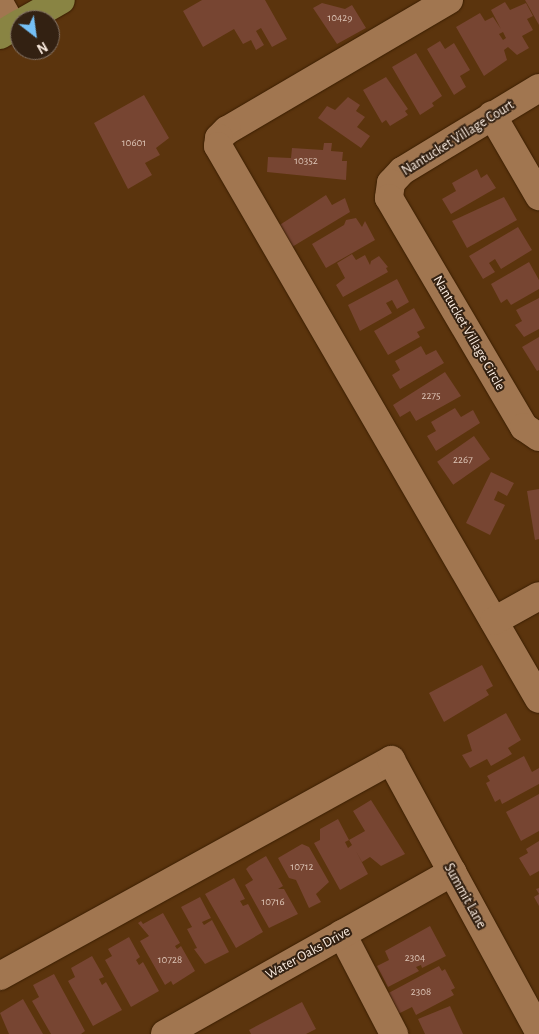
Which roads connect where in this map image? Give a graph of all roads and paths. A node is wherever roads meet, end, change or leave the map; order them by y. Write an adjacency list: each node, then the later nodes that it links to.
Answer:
1 (60, 0): 4 (main road)
2 (449, 0): 12 (street)
3 (0, 4): 5 (street)
4 (43, 10)
5 (10, 19)
6 (539, 88): 7 (street, Nantucket Village Court)
7 (492, 115): 8 (street); 9 (street, Nantucket Village Court)
8 (539, 196)
9 (405, 222): 10 (street, Nantucket Village Circle)
10 (539, 437)
11 (539, 596): 12 (street)
12 (494, 621): 13 (street)
13 (539, 699)
14 (452, 872): 15 (street, Water Oaks Drive); 16 (street, Summit Lane); 18 (street, Summit Lane)
15 (342, 934): 17 (street, Water Oaks Drive); 20 (street)
16 (0, 976)
17 (208, 1023): 19 (street, Water Oaks Drive)
18 (539, 1032)
19 (165, 1034)
20 (394, 1034)

